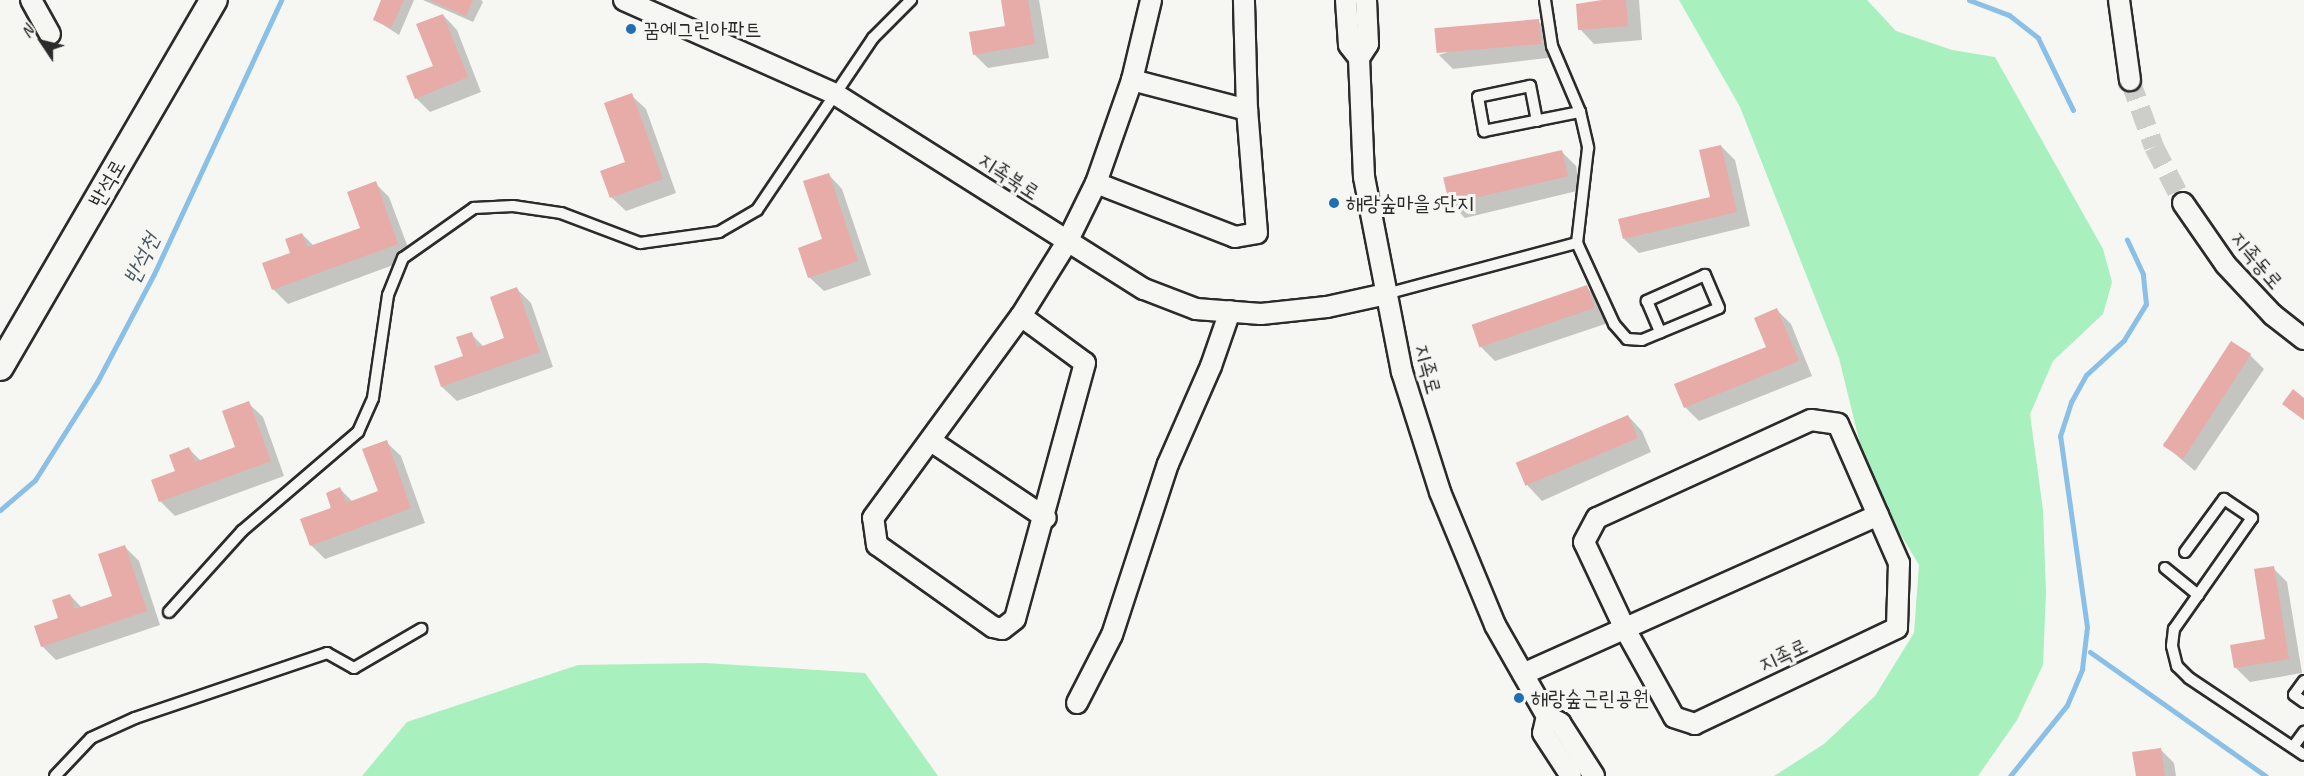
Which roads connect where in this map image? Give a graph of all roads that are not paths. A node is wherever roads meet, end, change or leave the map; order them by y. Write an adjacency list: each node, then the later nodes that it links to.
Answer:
1 (31, 0): 11 (street)
2 (214, 0): 28 (street, 반석로)
3 (624, 0): 15 (street, 지족북로)
4 (910, 0): 15 (lane)
5 (1150, 0): 13 (street)
6 (1244, 0): 16 (street)
7 (1346, 0): 12 (street, 지족로)
8 (1366, 0): 12 (street, 지족로)
9 (1545, 0): 17 (lane)
10 (2119, 0): 14 (street)
11 (50, 34)
12 (1359, 58): 23 (street, 지족로)
13 (1132, 80): 16 (street); 19 (street)
14 (2130, 80)
15 (836, 94): 21 (street, 지족북로); 35 (lane)
16 (1247, 110): 19 (street)
17 (1580, 112): 18 (lane); 22 (lane)
18 (1537, 121): 18 (lane)
19 (1096, 183): 21 (street)
20 (2183, 203): 27 (street, 지족동로)
21 (1067, 242): 24 (street, 지족북로); 25 (street)
22 (1577, 243): 23 (lane); 26 (lane)
23 (1386, 294): 24 (street, 지족북로); 38 (street, 지족로)
24 (1230, 311): 40 (street)
25 (1021, 316): 29 (street); 31 (street)
26 (1660, 332): 26 (lane)
27 (2304, 339)
28 (0, 367)
29 (931, 441): 31 (street); 31 (street)
30 (1878, 515): 37 (street); 37 (street, 지족로); 37 (street, 지족로)
31 (1046, 518)
32 (2185, 552): 34 (lane)
33 (2165, 568): 34 (lane)
34 (2198, 595): 44 (lane)
35 (169, 612)
36 (421, 629): 46 (lane)
37 (1625, 629): 38 (street)
38 (1523, 674): 42 (street, 지족로)
39 (2304, 681): 41 (lane)
40 (1077, 702)
41 (2304, 702)
42 (1547, 716): 47 (street, 지족로); 48 (street, 지족로)
43 (2304, 732): 44 (lane)
44 (2293, 747): 45 (lane)
45 (2304, 755)
46 (55, 776)
47 (1571, 776)
48 (1594, 776)

